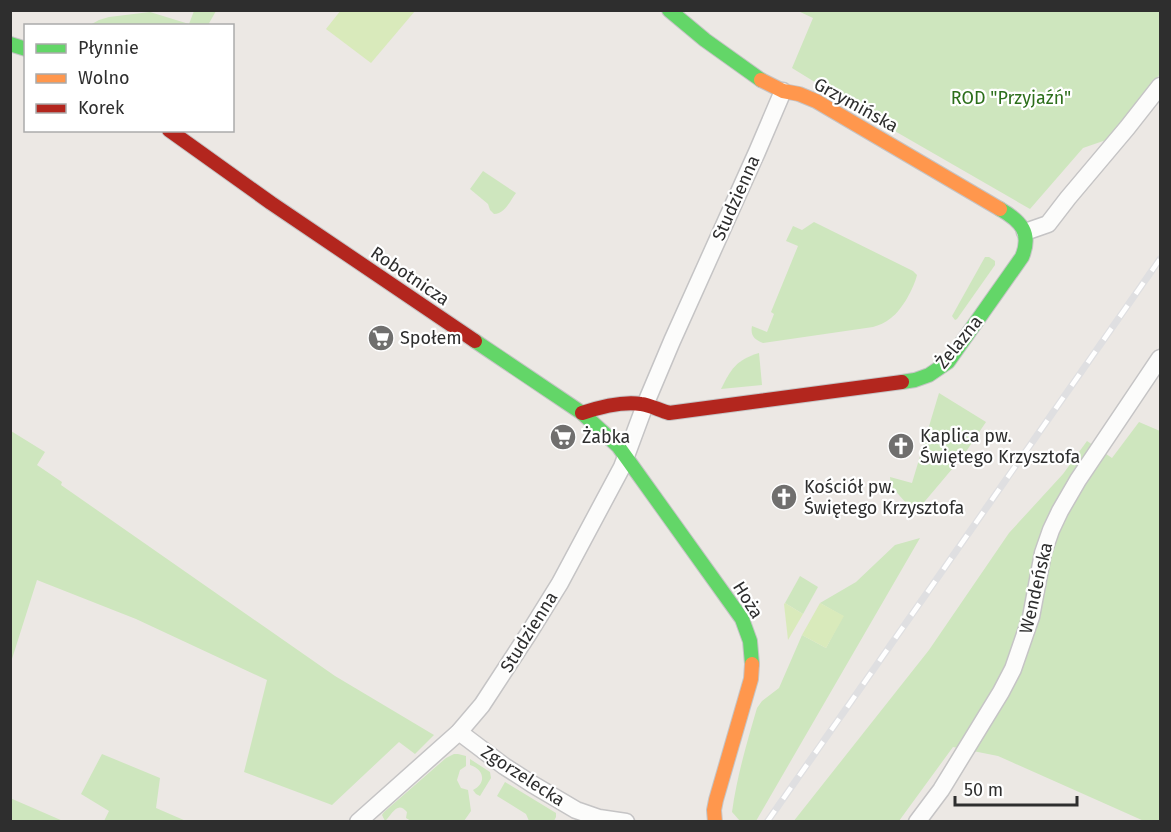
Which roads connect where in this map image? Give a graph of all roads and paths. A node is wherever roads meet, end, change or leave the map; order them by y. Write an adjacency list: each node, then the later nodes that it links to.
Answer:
1 (669, 10): 3 (street, Grzymińska)
2 (1161, 86): 5 (street)
3 (783, 91): 5 (street, Grzymińska); 7 (street, Studzienna)
4 (172, 132): 8 (street, Robotnicza)
5 (1025, 232): 7 (street, Żelazna)
6 (1161, 358): 15 (street, Wendeńska)
7 (645, 405): 8 (street); 9 (street, Studzienna)
8 (582, 413): 9 (street, Robotnicza)
9 (626, 457): 10 (street, Studzienna); 14 (street, Hoża)
10 (459, 732): 11 (street, Zgorzelecka); 12 (street, Studzienna)
11 (573, 816): 13 (street, Zgorzelecka)
12 (358, 822)
13 (626, 822)
14 (715, 822)
15 (917, 822)

